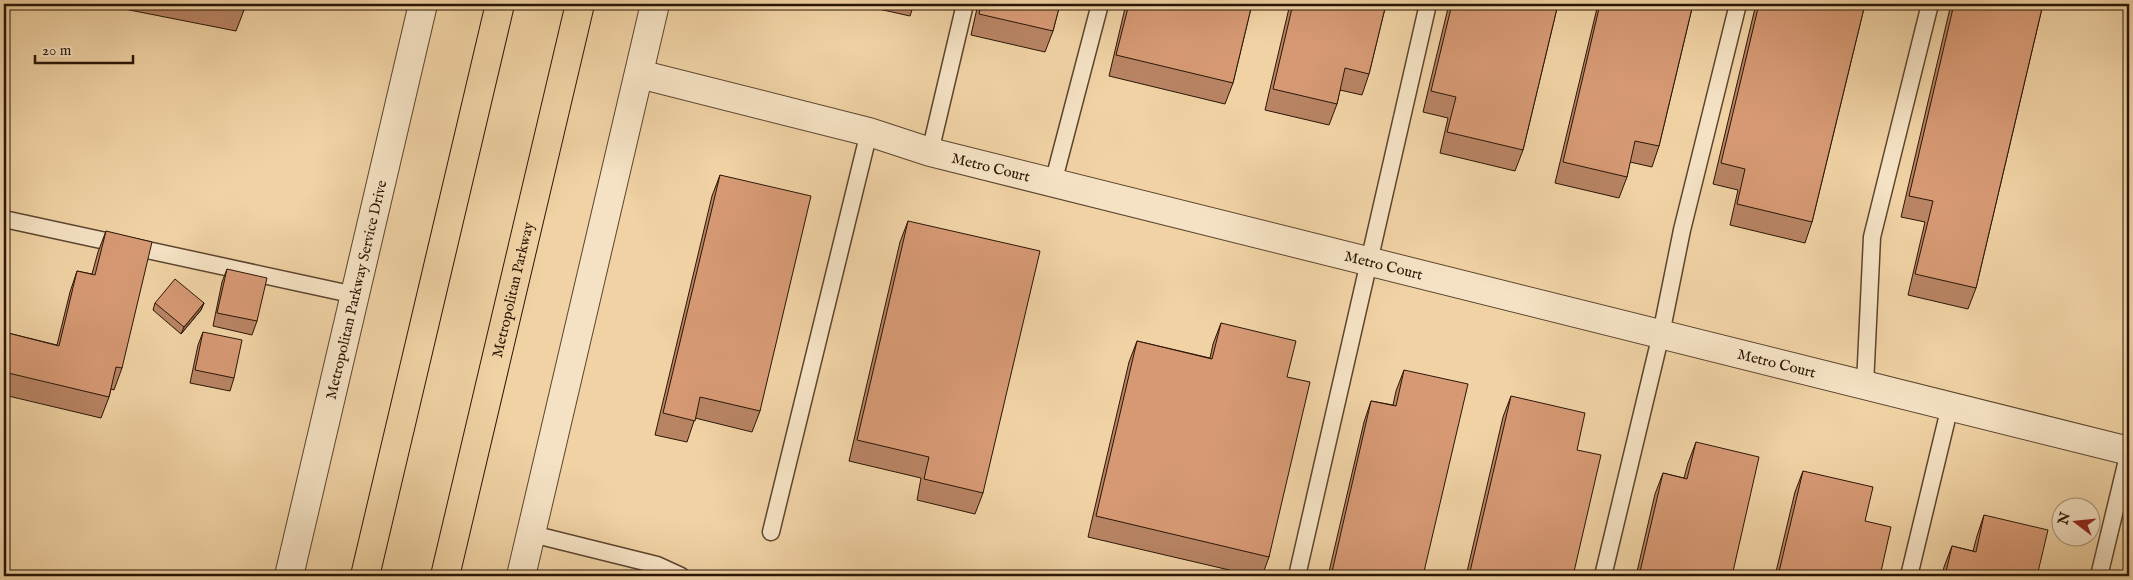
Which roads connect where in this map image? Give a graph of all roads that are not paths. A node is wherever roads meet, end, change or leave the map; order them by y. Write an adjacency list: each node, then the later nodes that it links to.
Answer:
1 (419, 4): 16 (street, Metropolitan Parkway Service Drive)
2 (500, 4): 24 (main road)
3 (580, 4): 25 (main road, Metropolitan Parkway)
4 (655, 4): 10 (street)
5 (965, 4): 12 (lane)
6 (1100, 4): 13 (lane)
7 (1428, 4): 15 (lane)
8 (1738, 4): 17 (lane)
9 (1930, 4): 18 (lane)
10 (639, 74): 11 (street, Metro Court); 22 (street)
11 (869, 132): 12 (street, Metro Court); 21 (lane)
12 (930, 152): 13 (street, Metro Court)
13 (1053, 183): 15 (street, Metro Court)
14 (4, 219): 16 (lane)
15 (1369, 262): 17 (street, Metro Court); 28 (lane)
16 (355, 295): 23 (street, Metropolitan Parkway Service Drive)
17 (1661, 334): 18 (street, Metro Court); 29 (lane)
18 (1865, 385): 19 (street, Metro Court)
19 (1950, 406): 20 (street, Metro Court); 30 (lane)
20 (2129, 451): 31 (lane)
21 (771, 532)
22 (532, 534): 26 (street); 27 (lane)
23 (289, 576)
24 (365, 576)
25 (445, 576)
26 (522, 576)
27 (680, 576)
28 (1297, 576)
29 (1603, 576)
30 (1909, 576)
31 (2099, 576)

